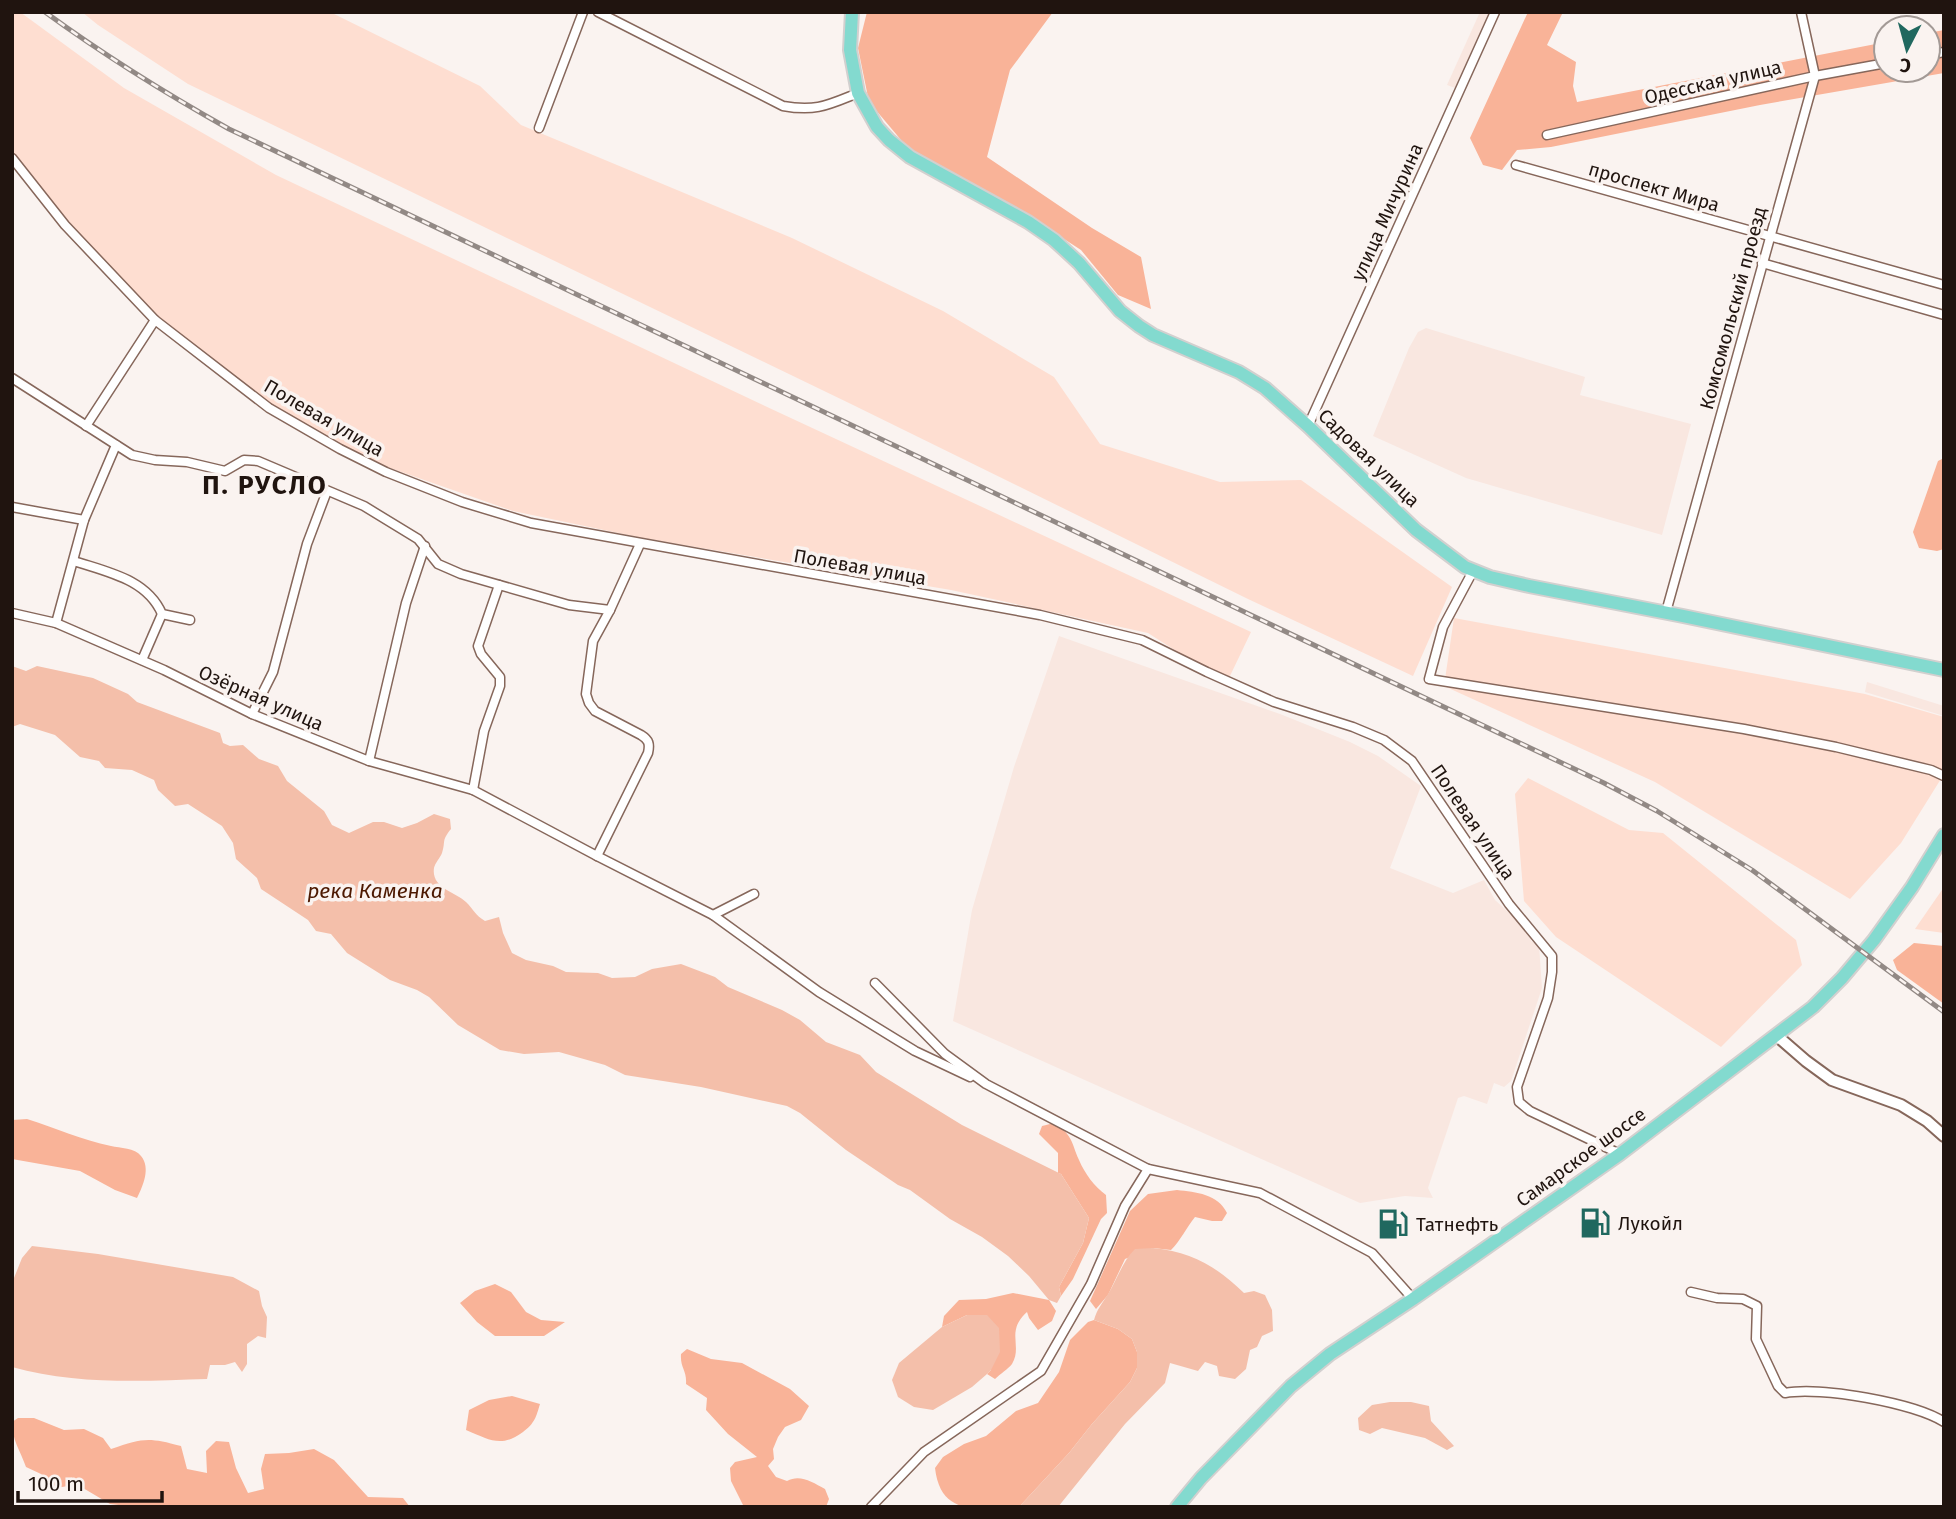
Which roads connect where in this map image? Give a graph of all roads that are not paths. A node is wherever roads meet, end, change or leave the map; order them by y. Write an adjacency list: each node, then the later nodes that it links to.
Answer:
1 (583, 12): 9 (street)
2 (598, 12): 8 (street)
3 (852, 12): 8 (main road, Садовая улица)
4 (1495, 12): 20 (street, улица Мичурина)
5 (1801, 12): 7 (street, Комсомольский проезд)
6 (1872, 66): 7 (street, Одесская улица)
7 (1815, 76): 10 (street, Одесская улица); 13 (street, Комсомольский проезд)
8 (858, 93): 20 (main road, Садовая улица)
9 (540, 128)
10 (1547, 135)
11 (12, 158): 17 (street, Полевая улица)
12 (1517, 165): 13 (street, проспект Мира)
13 (1770, 235): 14 (street, Комсомольский проезд); 15 (street, проспект Мира)
14 (1762, 263): 16 (street); 31 (street, Комсомольский проезд)
15 (1944, 285)
16 (1944, 315)
17 (155, 320): 19 (street); 25 (street, Полевая улица)
18 (12, 378): 19 (street)
19 (86, 426): 21 (street)
20 (1308, 426): 28 (main road, Садовая улица)
21 (116, 446): 22 (street); 24 (street)
22 (327, 491): 26 (street); 38 (street)
23 (12, 507): 24 (street)
24 (84, 520): 27 (street)
25 (640, 544): 30 (street); 50 (street, Полевая улица)
26 (425, 546): 29 (street); 39 (street)
27 (74, 561): 33 (street); 35 (street)
28 (1473, 571): 31 (main road, Садовая улица); 40 (street)
29 (499, 585): 30 (street); 41 (street)
30 (610, 610): 43 (street)
31 (1666, 612): 37 (main road, Садовая улица)
32 (12, 613): 35 (street, Озёрная улица)
33 (162, 614): 34 (street); 36 (street)
34 (190, 620)
35 (56, 623): 36 (street, Озёрная улица)
36 (142, 660): 38 (street, Озёрная улица)
37 (1944, 670)
38 (252, 715): 39 (street, Озёрная улица)
39 (369, 761): 41 (street, Озёрная улица)
40 (1944, 776)
41 (473, 790): 43 (street, Озёрная улица)
42 (1944, 835): 47 (main road, Самарское шоссе)
43 (597, 856): 45 (street, Озёрная улица)
44 (754, 894): 45 (street)
45 (713, 915): 48 (street, Озёрная улица)
46 (875, 983): 48 (street)
47 (1776, 1035): 49 (street); 50 (main road, Самарское шоссе)
48 (986, 1084): 51 (street)
49 (1944, 1136)
50 (1620, 1154): 53 (main road, Самарское шоссе)
51 (1148, 1168): 53 (street); 55 (street)
52 (1691, 1292): 54 (street)
53 (1413, 1299): 56 (main road, Самарское шоссе)
54 (1944, 1422)
55 (871, 1507)
56 (1177, 1507)

